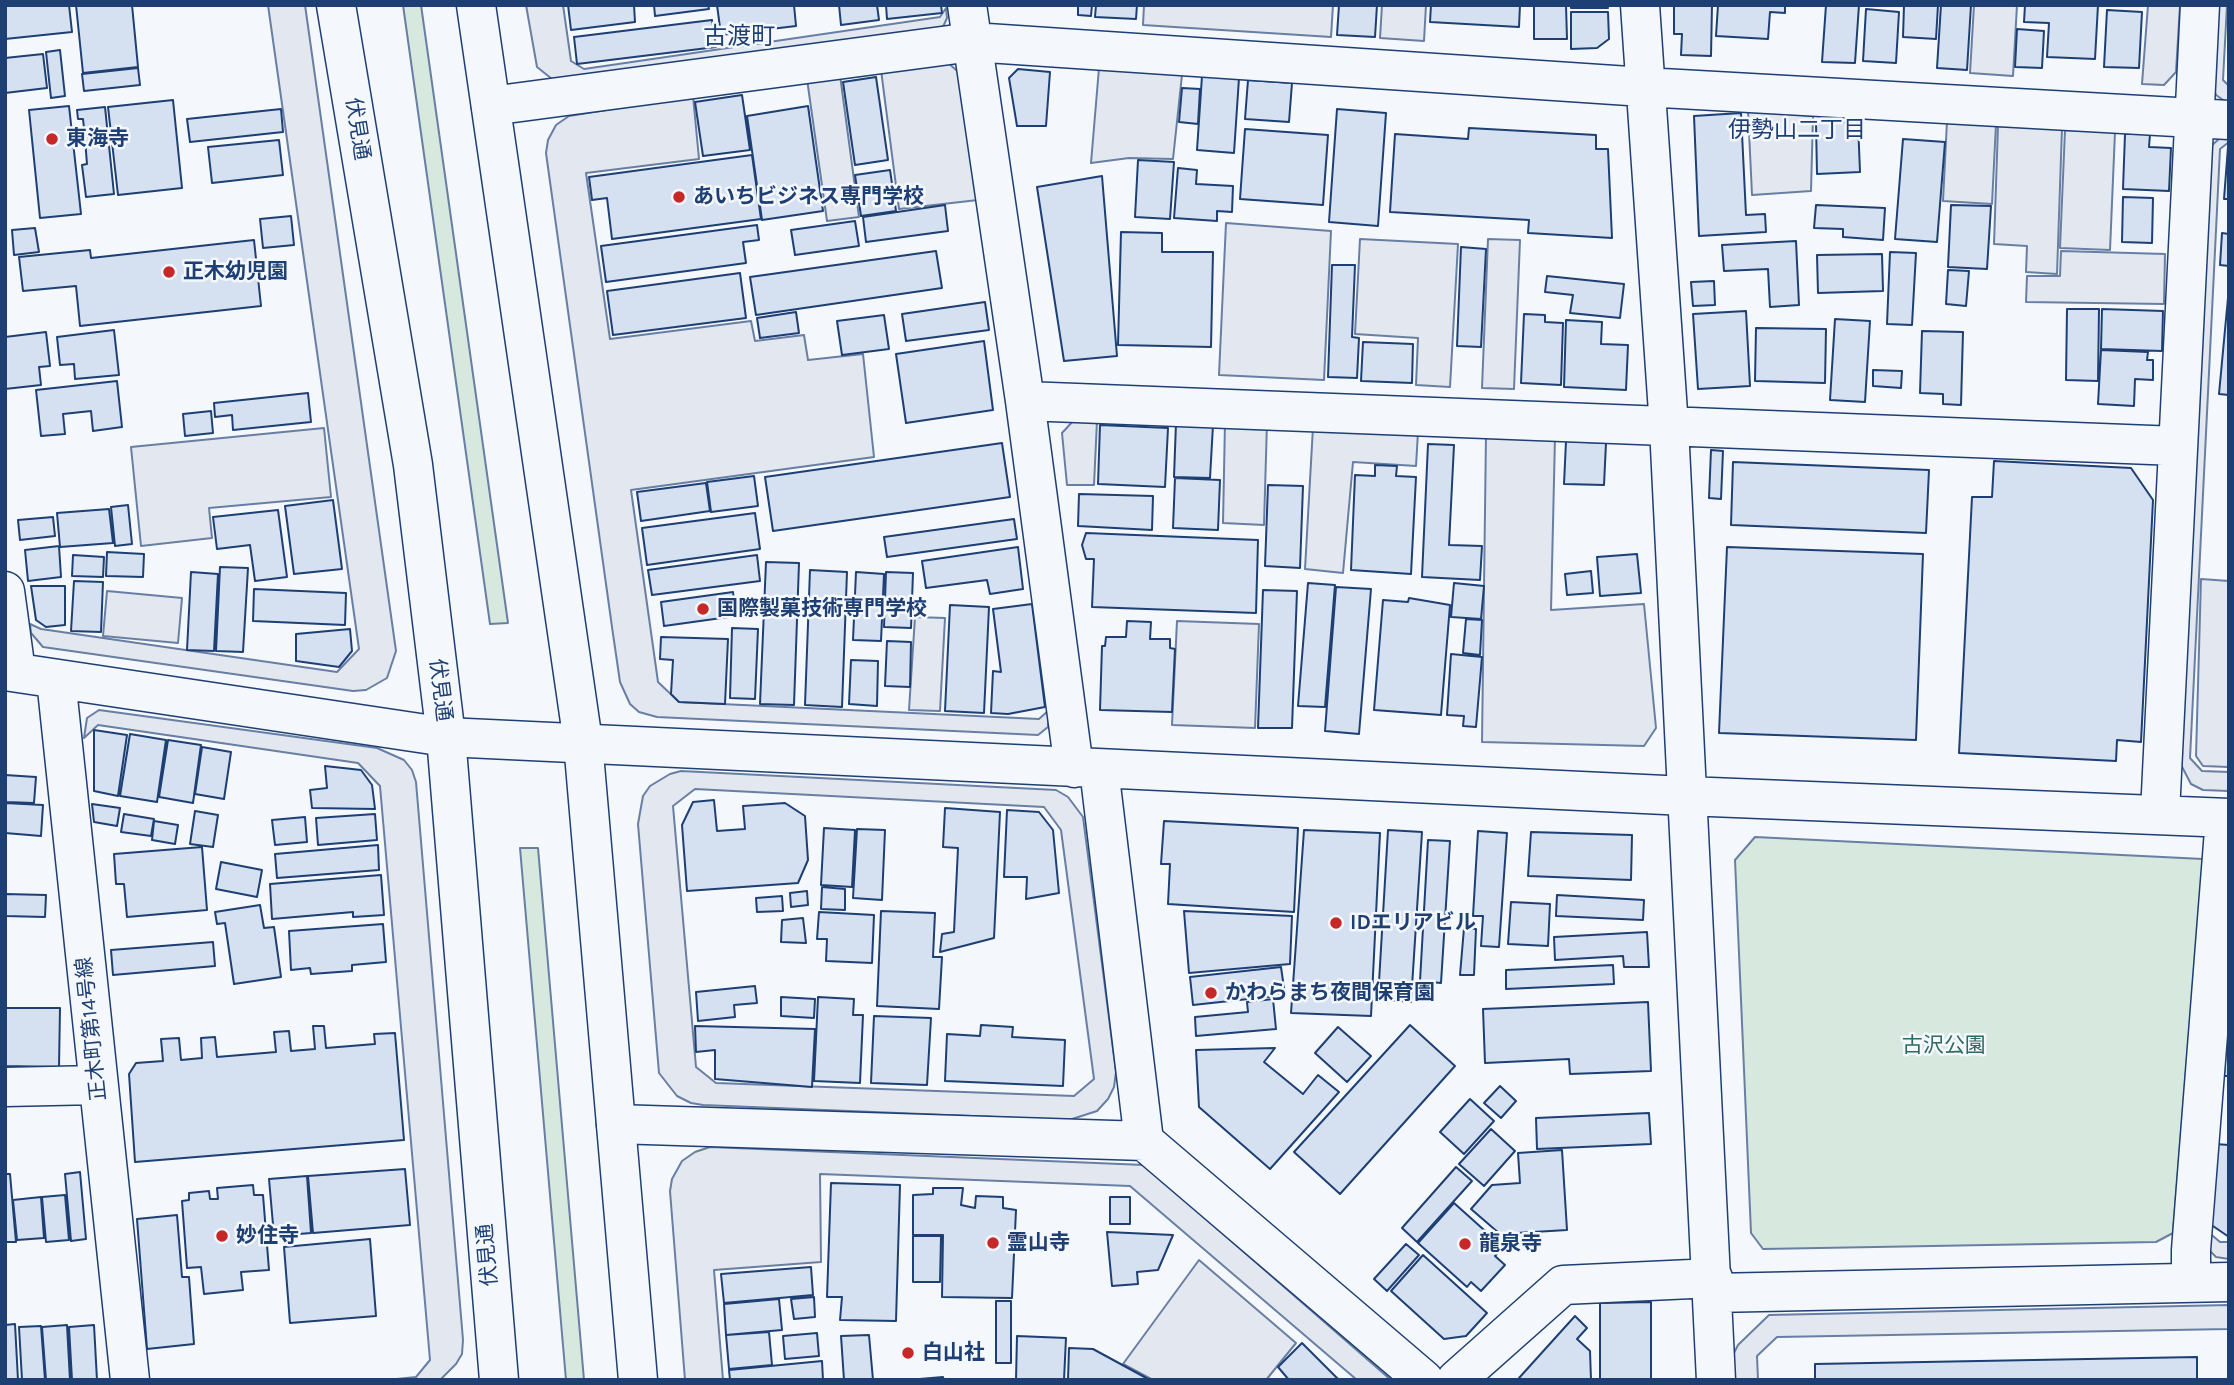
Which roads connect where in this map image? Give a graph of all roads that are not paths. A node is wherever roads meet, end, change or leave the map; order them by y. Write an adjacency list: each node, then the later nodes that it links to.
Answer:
1 (336, 5): 15 (main road, 伏見通)
2 (476, 5): 7 (main road)
3 (1640, 5): 6 (main road)
4 (2200, 5): 8 (main road)
5 (970, 23): 6 (main road); 7 (main road); 9 (main road)
6 (1644, 87): 8 (main road); 10 (main road)
7 (491, 106): 16 (main road)
8 (2211, 119): 11 (main road)
9 (1026, 401): 10 (main road); 17 (main road)
10 (1669, 427): 11 (main road); 18 (main road)
11 (2177, 446): 19 (main road)
12 (5, 591): 13 (main road)
13 (11, 672): 14 (main road)
14 (56, 679): 15 (main road); 21 (main road, 正木町第14号線)
15 (446, 737): 16 (main road); 29 (main road, 伏見通)
16 (583, 742): 17 (main road); 23 (main road)
17 (1086, 768): 18 (main road); 24 (main road)
18 (1686, 796): 19 (main road); 27 (main road)
19 (2160, 813): 20 (main road)
20 (2227, 818): 25 (main road)
21 (98, 1085): 22 (main road); 28 (main road, 正木町第14号線)
22 (5, 1087)
23 (616, 1124): 24 (main road); 30 (main road)
24 (1144, 1141): 31 (main road)
25 (2191, 1282): 26 (main road); 27 (main road)
26 (2229, 1282)
27 (1714, 1286): 32 (main road); 33 (main road)
28 (130, 1380)
29 (499, 1380)
30 (638, 1380)
31 (1424, 1380)
32 (1456, 1380)
33 (1716, 1380)

